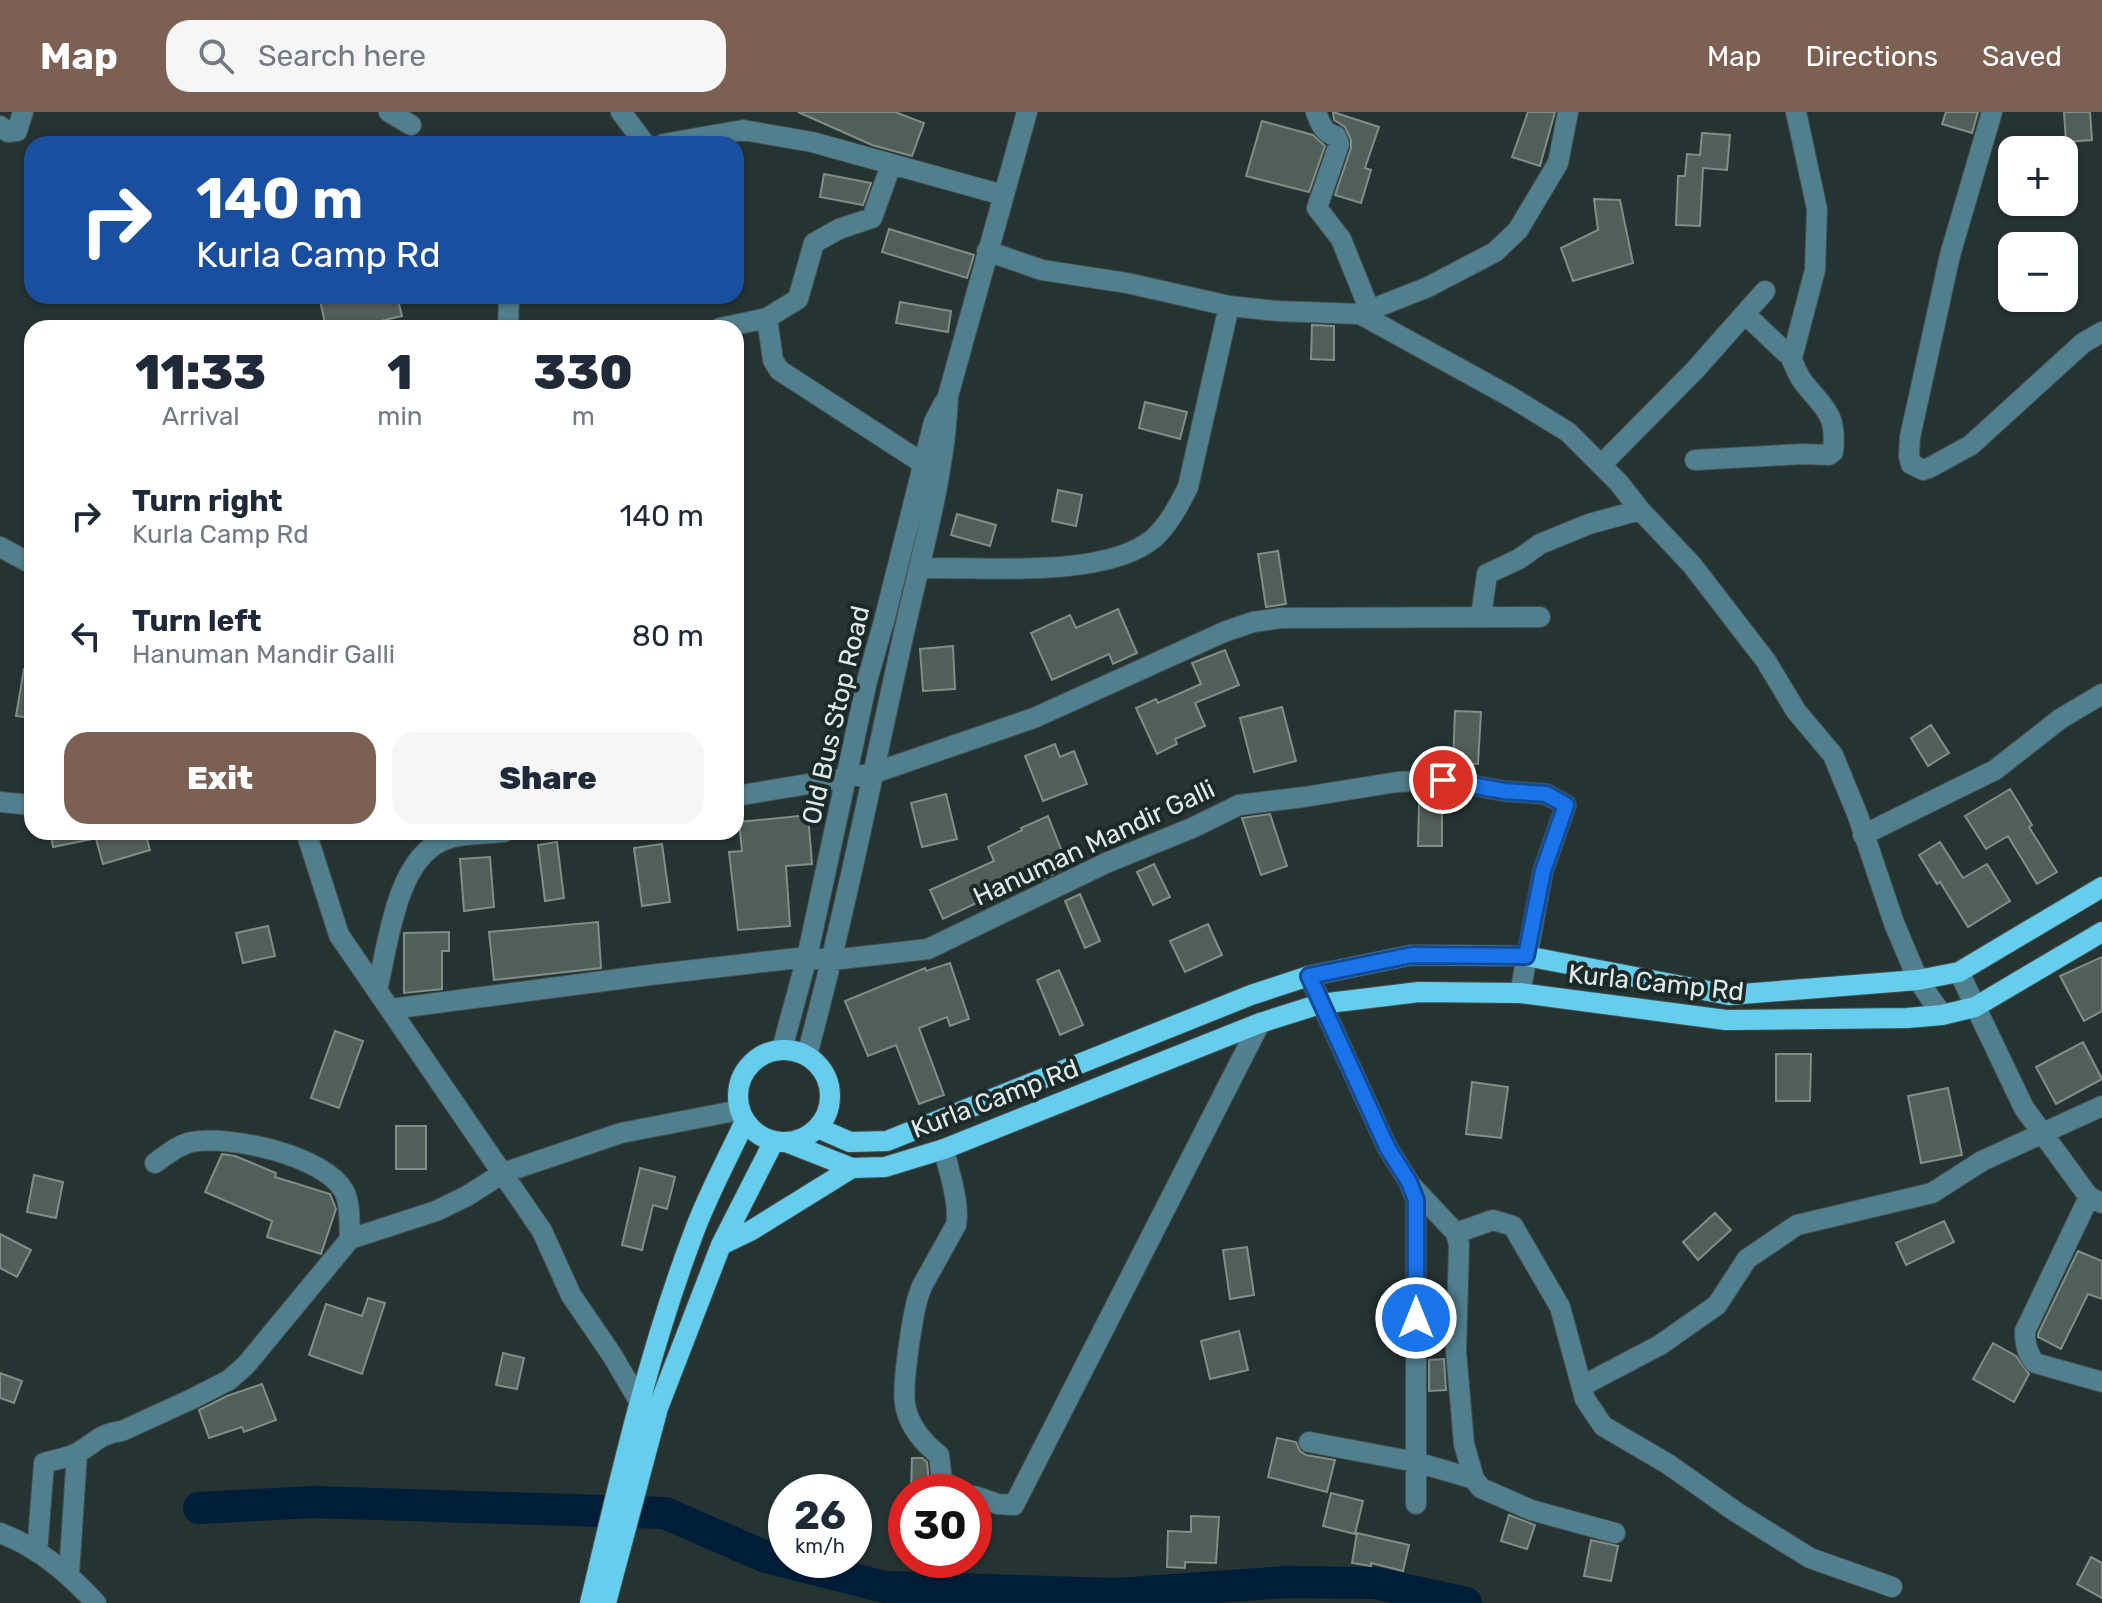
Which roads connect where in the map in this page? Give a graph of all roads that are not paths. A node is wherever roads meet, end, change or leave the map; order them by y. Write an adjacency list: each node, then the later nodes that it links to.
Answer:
1 (389, 112): 9 (street)
2 (621, 112): 11 (street)
3 (730, 112): 10 (street)
4 (1027, 112): 14 (street, Old Bus Stop Road)
5 (1316, 112): 18 (street)
6 (1568, 112): 18 (street)
7 (1796, 112): 23 (street)
8 (1992, 112): 22 (street)
9 (411, 125)
10 (722, 133): 12 (street); 13 (street)
11 (639, 136)
12 (706, 136)
13 (891, 165): 14 (street); 20 (street)
14 (1003, 195): 15 (street, Old Bus Stop Road)
15 (987, 251): 17 (street); 24 (street, Old Bus Stop Road)
16 (1765, 291): 19 (street)
17 (1229, 306): 18 (street); 31 (street)
18 (1365, 312): 27 (street)
19 (1745, 314): 23 (street); 27 (street)
20 (767, 318): 21 (street); 26 (street)
21 (744, 323)
22 (2102, 332)
23 (1789, 354): 25 (street)
24 (948, 396): 26 (street, Old Bus Stop Road); 31 (street, Old Bus Stop Road)
25 (1695, 460)
26 (924, 464): 34 (street, Old Bus Stop Road)
27 (1601, 465): 28 (street)
28 (1640, 510): 32 (street); 42 (street)
29 (0, 547): 30 (street)
30 (24, 560)
31 (921, 568): 35 (street, Old Bus Stop Road)
32 (1481, 616): 33 (street); 37 (street)
33 (1540, 617)
34 (884, 621): 35 (street); 38 (street, Old Bus Stop Road)
35 (905, 628): 37 (street, Old Bus Stop Road)
36 (2102, 694): 42 (street)
37 (874, 773): 38 (street); 49 (street, Old Bus Stop Road)
38 (846, 777): 39 (street); 48 (street, Old Bus Stop Road)
39 (744, 795)
40 (0, 802): 41 (street)
41 (24, 804)
42 (1863, 835): 52 (street)
43 (309, 840): 53 (street)
44 (426, 840): 53 (street)
45 (2102, 887): 50 (main road, Kurla Camp Rd)
46 (2102, 932): 56 (main road, Kurla Camp Rd)
47 (1526, 956): 49 (street, Hanuman Mandir Galli); 51 (main road, Kurla Camp Rd); 52 (main road, Kurla Camp Rd); 54 (street, Hanuman Mandir Galli)
48 (807, 957): 49 (street); 57 (street); 60 (street, Old Bus Stop Road)
49 (832, 960): 61 (street, Old Bus Stop Road)
50 (1959, 972): 52 (main road, Kurla Camp Rd); 56 (street)
51 (1309, 976): 55 (street); 64 (main road, Kurla Camp Rd)
52 (1918, 980): 58 (street)
53 (371, 983): 57 (street)
54 (1520, 993): 55 (main road, Kurla Camp Rd); 58 (main road, Kurla Camp Rd)
55 (1320, 1004): 59 (main road, Kurla Camp Rd); 71 (street)
56 (1975, 1007): 58 (main road, Kurla Camp Rd); 65 (street)
57 (391, 1009): 70 (street)
58 (1942, 1015)
59 (1260, 1023): 67 (main road, Kurla Camp Rd); 84 (street)
60 (782, 1049): 61 (main road); 63 (main road)
61 (807, 1055): 64 (main road)
62 (2102, 1106): 65 (street)
63 (742, 1115): 66 (main road, Kurla Camp Rd); 70 (street); 78 (main road)
64 (818, 1128): 66 (main road)
65 (2043, 1132): 72 (street); 77 (street)
66 (780, 1142): 69 (main road, Kurla Camp Rd); 75 (main road)
67 (944, 1149): 69 (main road, Kurla Camp Rd); 82 (street)
68 (155, 1163): 74 (street)
69 (852, 1168): 75 (main road)
70 (503, 1173): 74 (street); 78 (street)
71 (1409, 1182): 73 (street); 81 (street)
72 (2095, 1200): 76 (street)
73 (1456, 1233): 77 (street); 83 (street)
74 (350, 1239): 80 (street)
75 (721, 1245): 78 (main road)
76 (2102, 1382)
77 (1582, 1386): 91 (street)
78 (648, 1405): 90 (main road)
79 (1309, 1442): 81 (street)
80 (77, 1453): 88 (street); 89 (street)
81 (1416, 1462): 83 (street); 85 (street)
82 (941, 1474)
83 (1474, 1479): 87 (street)
84 (992, 1503)
85 (1416, 1504)
86 (0, 1533): 88 (street)
87 (1615, 1533)
88 (37, 1552): 89 (street)
89 (69, 1574): 92 (street)
90 (605, 1576): 93 (main road); 94 (main road)
91 (1892, 1587)
92 (96, 1603)
93 (590, 1603)
94 (606, 1603)

